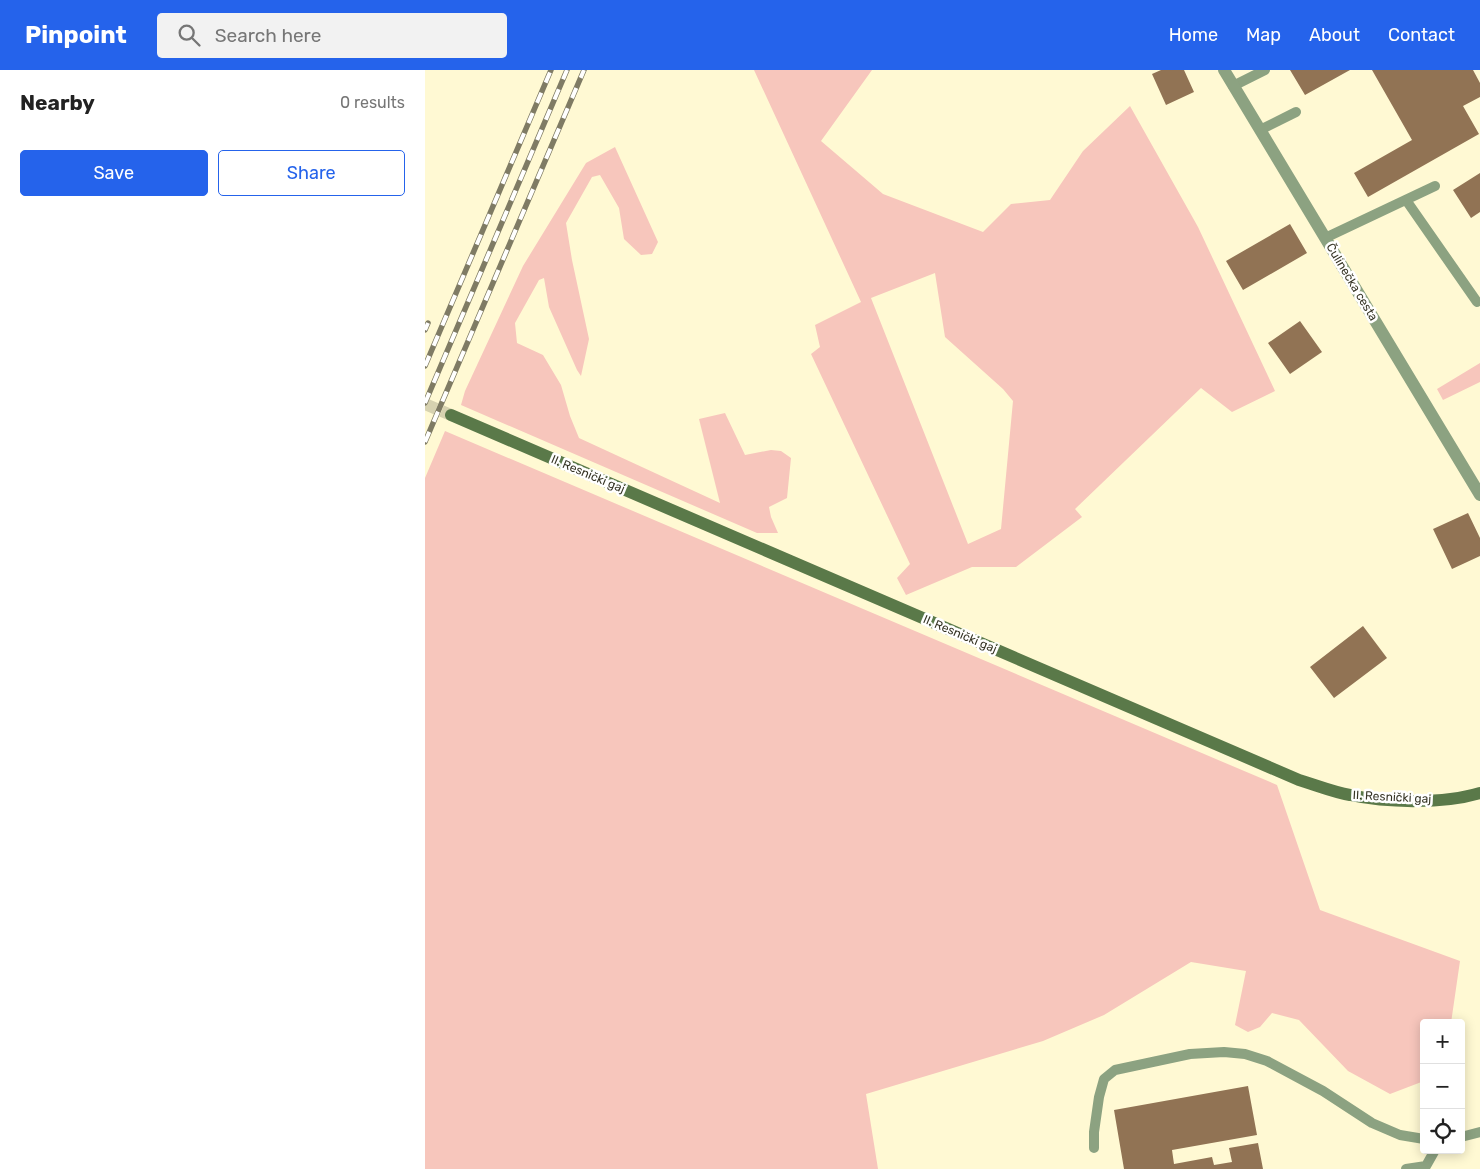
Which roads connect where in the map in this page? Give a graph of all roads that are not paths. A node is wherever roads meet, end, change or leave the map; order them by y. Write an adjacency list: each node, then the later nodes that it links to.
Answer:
1 (1224, 70): 3 (street, Čulinečka cesta)
2 (1265, 70): 3 (lane)
3 (1233, 86): 5 (street, Čulinečka cesta)
4 (1296, 112): 5 (lane)
5 (1260, 130): 8 (street, Čulinečka cesta)
6 (1435, 186): 7 (lane)
7 (1406, 200): 8 (lane); 9 (lane)
8 (1325, 238): 11 (street, Čulinečka cesta)
9 (1477, 302)
10 (451, 415): 12 (street, II. Resnički gaj)
11 (1480, 495)
12 (1480, 793)
13 (1480, 1132): 14 (lane)
14 (1465, 1136)
15 (1420, 1138): 16 (lane)
16 (1095, 1148)
17 (1433, 1154): 18 (lane)
18 (1406, 1169)

